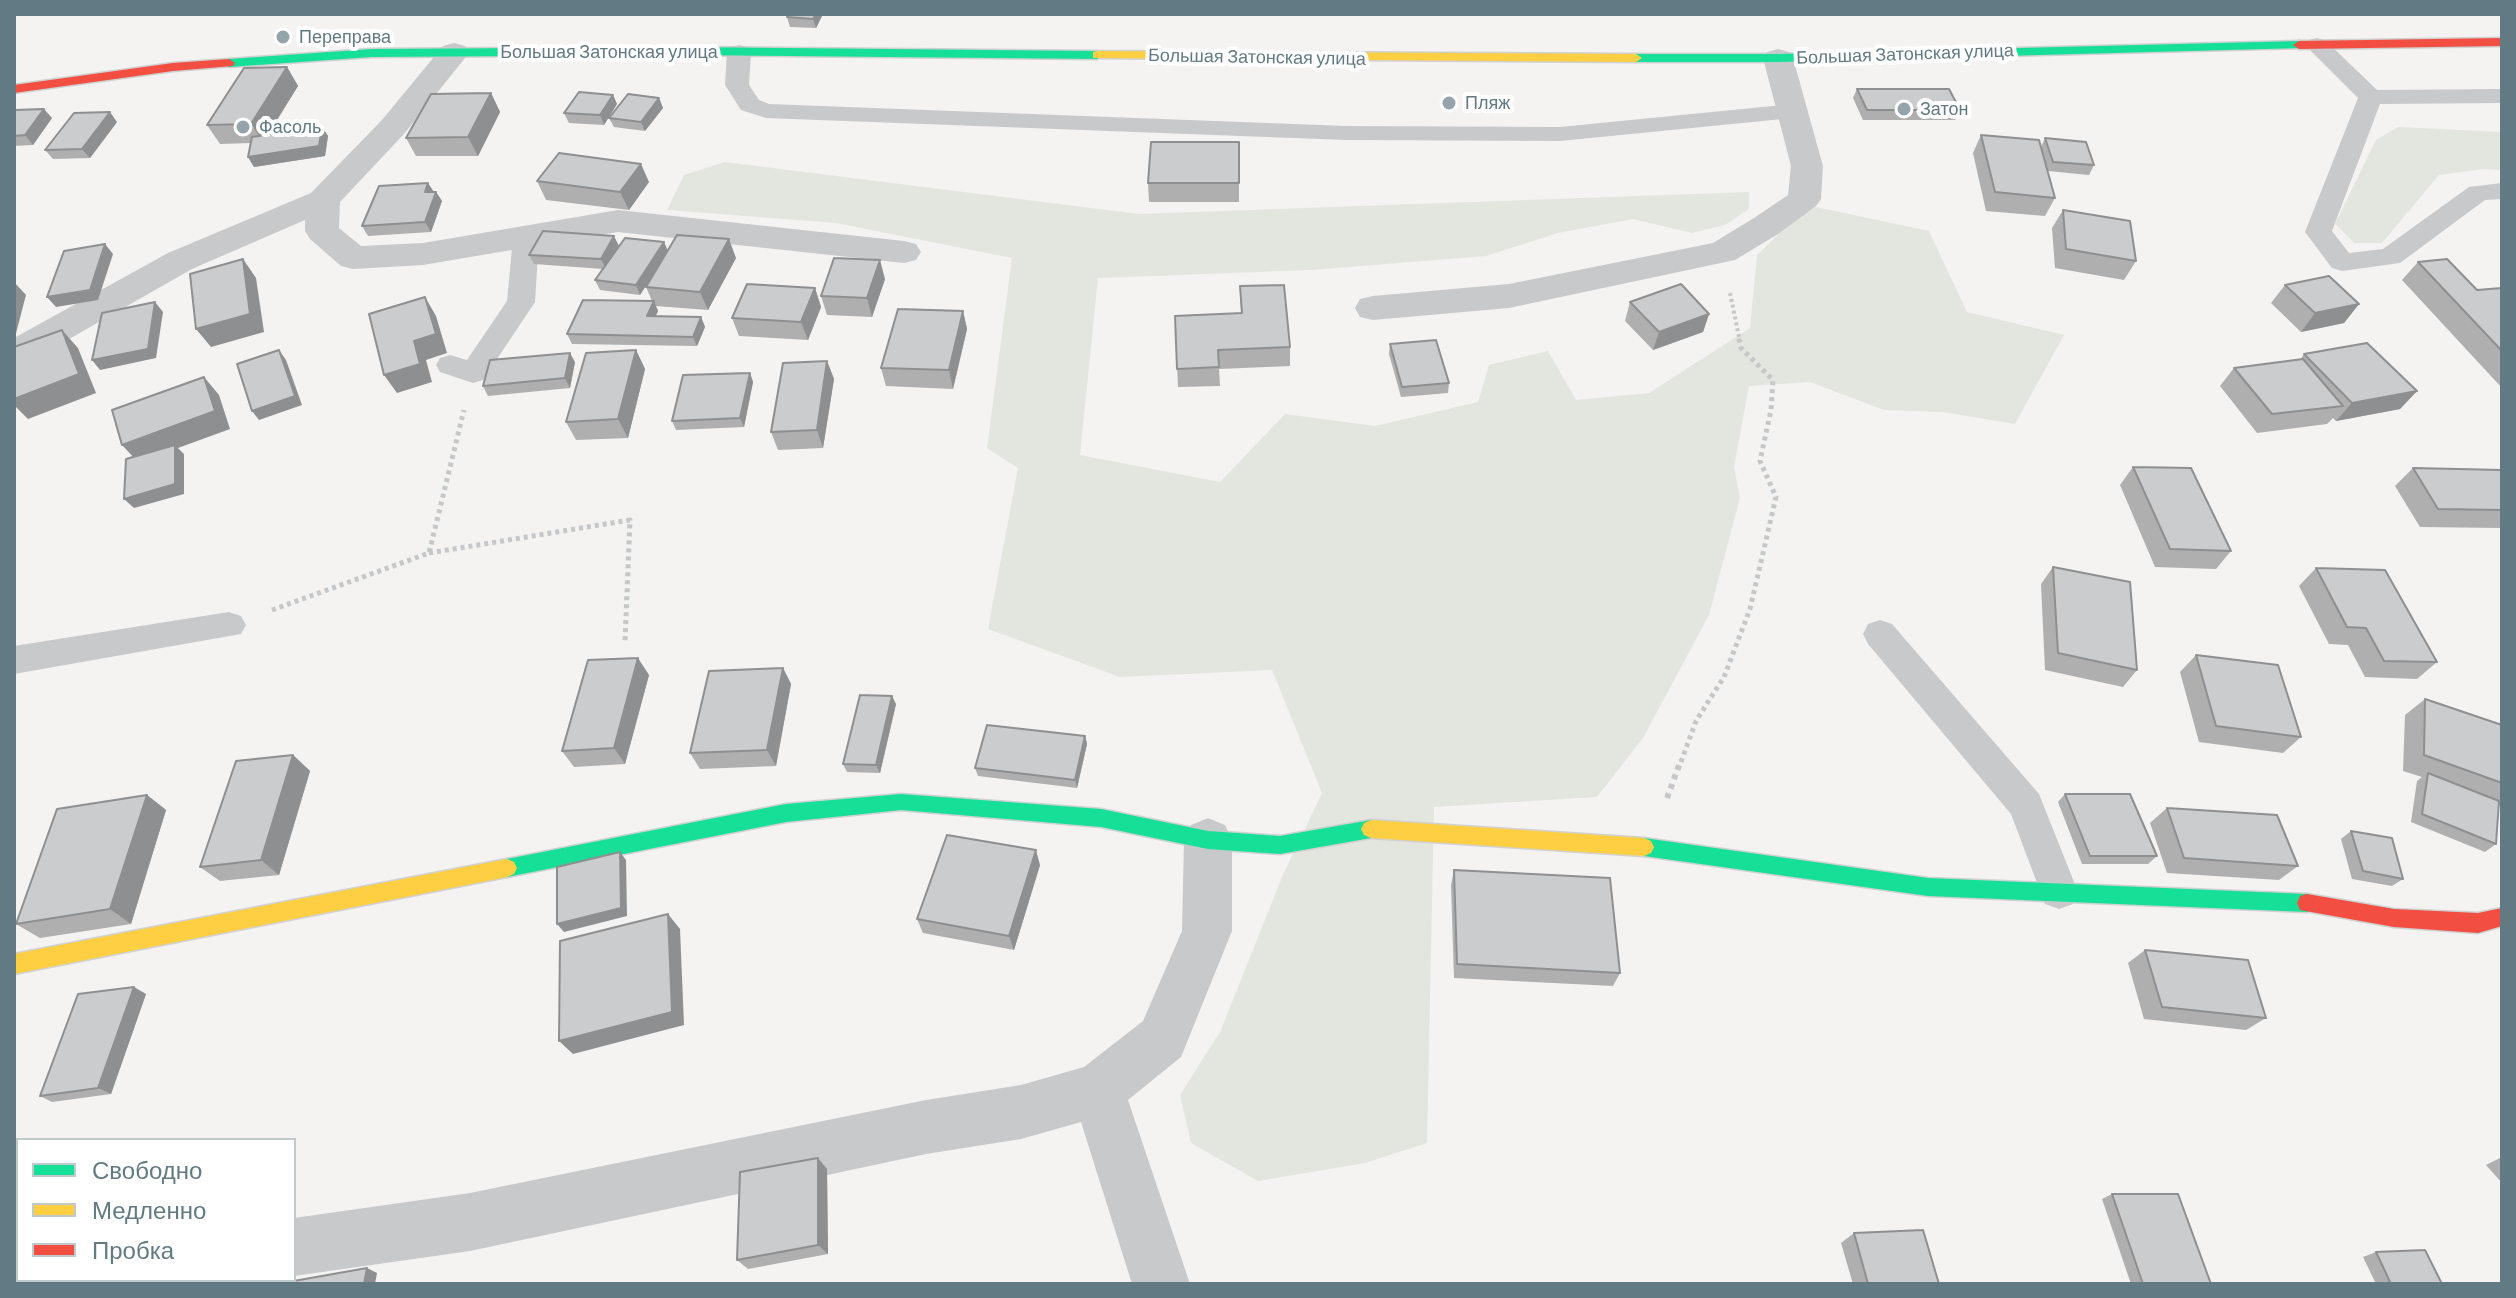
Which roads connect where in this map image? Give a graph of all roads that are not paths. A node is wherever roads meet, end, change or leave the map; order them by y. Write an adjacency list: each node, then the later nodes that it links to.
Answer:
1 (2502, 42): 2 (street, Большая Затонская улица)
2 (2317, 45): 5 (street, Большая Затонская улица); 8 (lane)
3 (454, 52): 4 (street, Большая Затонская улица); 6 (street, Большая Затонская улица); 11 (street)
4 (739, 52): 5 (street, Большая Затонская улица); 9 (lane)
5 (1778, 58): 9 (street)
6 (14, 89)
7 (2502, 96): 8 (lane)
8 (2371, 97): 10 (lane)
9 (1793, 111): 14 (street)
10 (2502, 191)
11 (323, 200): 12 (street); 15 (street)
12 (526, 238): 13 (street); 16 (lane)
13 (904, 252)
14 (1373, 308)
15 (14, 354)
16 (461, 369)
17 (229, 625): 19 (lane)
18 (1880, 634): 21 (lane)
19 (14, 660)
20 (1208, 840): 21 (street); 23 (street); 24 (street)
21 (2059, 892): 22 (street)
22 (2502, 917)
23 (14, 964)
24 (1098, 1090): 25 (street); 26 (street)
25 (296, 1247)
26 (1161, 1284)

